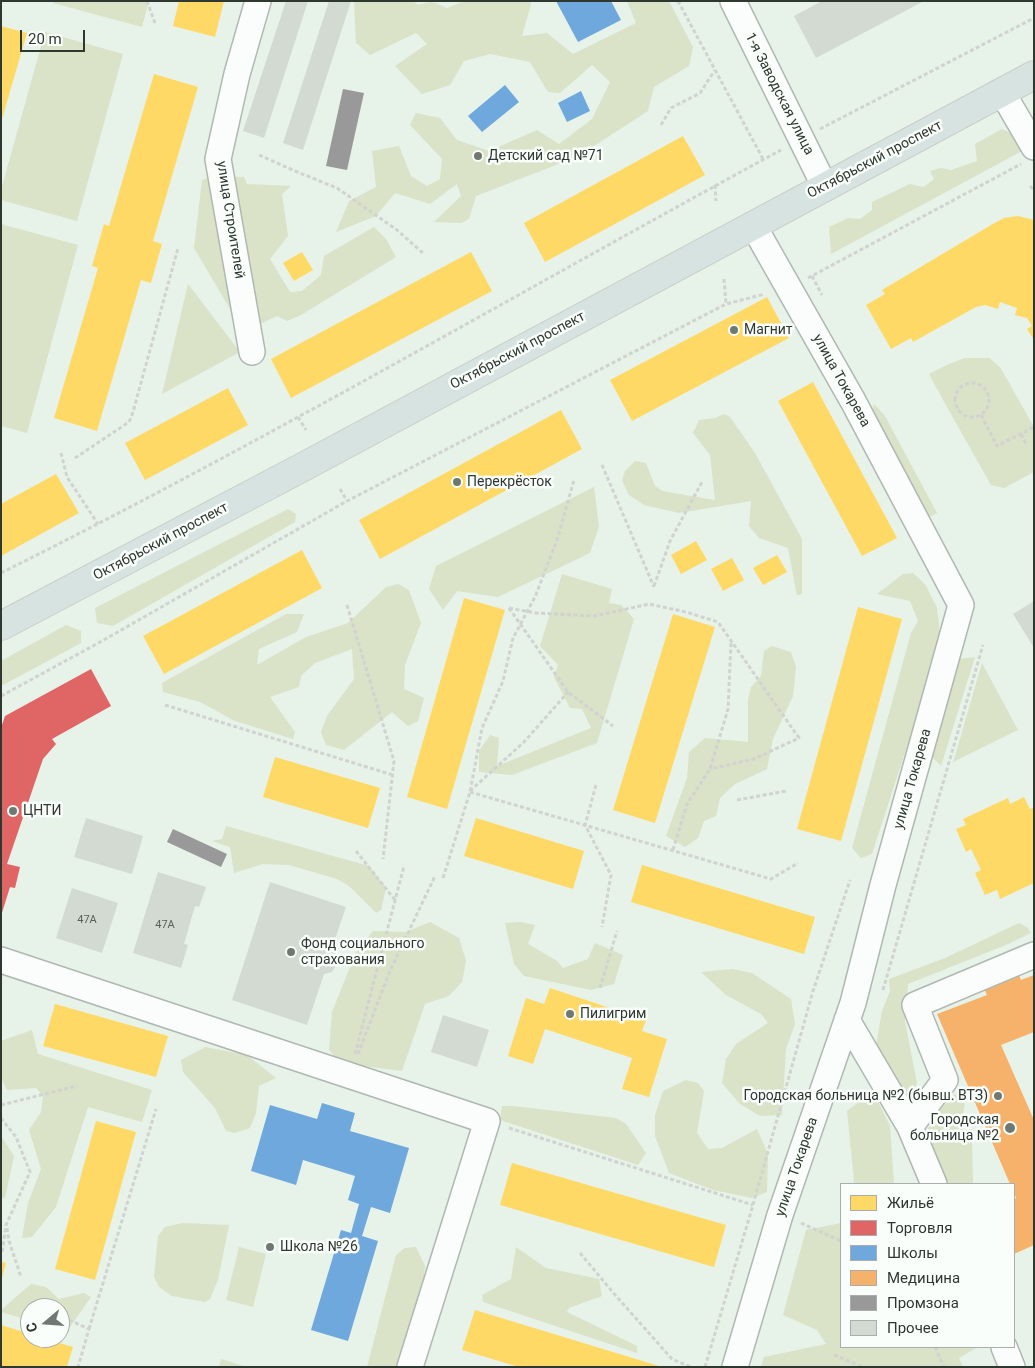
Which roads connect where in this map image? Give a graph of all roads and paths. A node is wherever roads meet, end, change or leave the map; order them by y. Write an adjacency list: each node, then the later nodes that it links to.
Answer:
1 (147, 1): 6 (path)
2 (258, 1): 27 (street, улица Строителей)
3 (678, 1): 7 (path)
4 (733, 1): 18 (street, 1-я Заводская улица)
5 (1034, 18): 11 (path)
6 (155, 23)
7 (715, 70): 10 (path); 15 (path)
8 (1034, 75): 9 (main road, Октябрьский проспект)
9 (1002, 92): 13 (street); 18 (main road, Октябрьский проспект)
10 (661, 125)
11 (818, 130)
12 (783, 148): 15 (path)
13 (1030, 154): 25 (path)
14 (259, 155): 23 (path)
15 (763, 159): 16 (path)
16 (715, 185): 20 (path); 29 (path)
17 (1030, 186): 19 (path)
18 (825, 187): 21 (main road, Октябрьский проспект)
19 (1034, 190)
20 (716, 201)
21 (753, 226): 25 (street, улица Токарева); 46 (main road, Октябрьский проспект)
22 (178, 248): 35 (path)
23 (424, 254)
24 (724, 280): 26 (path)
25 (789, 289): 26 (path); 75 (street, улица Токарева)
26 (726, 304): 40 (path)
27 (252, 352)
28 (981, 415): 28 (path); 32 (path)
29 (298, 417): 31 (path); 41 (path)
30 (1034, 427): 32 (path)
31 (306, 430)
32 (1021, 434): 33 (path)
33 (1027, 446)
34 (61, 453): 41 (path)
35 (75, 458)
36 (602, 465): 38 (path)
37 (574, 480): 44 (path)
38 (702, 482)
39 (340, 489): 40 (path)
40 (347, 501): 50 (path)
41 (98, 524): 42 (path)
42 (1, 573)
43 (347, 605): 54 (path)
44 (527, 612): 45 (path); 45 (path); 47 (path)
45 (520, 625): 49 (path); 57 (path)
46 (1, 626)
47 (731, 641): 53 (path); 53 (path)
48 (983, 645): 74 (path)
49 (568, 692): 52 (path); 57 (path)
50 (1, 696)
51 (165, 705): 54 (path)
52 (613, 726)
53 (710, 769): 60 (path)
54 (393, 775): 62 (path)
55 (596, 785): 59 (path)
56 (786, 791): 58 (path)
57 (470, 792): 59 (path); 66 (path)
58 (737, 800)
59 (585, 825): 60 (path); 69 (path)
60 (673, 850): 63 (path)
61 (356, 851): 68 (path)
62 (383, 860)
63 (798, 863)
64 (404, 866): 68 (path)
65 (435, 876): 76 (path)
66 (444, 878)
67 (850, 880): 84 (path)
68 (396, 900): 76 (path)
69 (602, 927)
70 (617, 931): 73 (path)
71 (1034, 955): 82 (street)
72 (1, 960): 76 (street)
73 (600, 988)
74 (882, 994)
75 (847, 1020): 82 (street); 101 (street, улица Токарева)
76 (349, 1076): 81 (street)
77 (77, 1086): 78 (path)
78 (1, 1105)
79 (156, 1109): 93 (path)
80 (1, 1118): 87 (path)
81 (487, 1121): 84 (path); 98 (street)
82 (910, 1127): 83 (street)
83 (934, 1183)
84 (753, 1205): 85 (path); 100 (path)
85 (760, 1207)
86 (794, 1220): 88 (path)
87 (6, 1225): 90 (path); 91 (path)
88 (840, 1241)
89 (580, 1253): 99 (path)
90 (2, 1254)
91 (21, 1277)
92 (70, 1320): 93 (path)
93 (88, 1329): 97 (path)
94 (935, 1348): 103 (path)
95 (1004, 1348): 104 (street)
96 (834, 1355): 102 (path)
97 (78, 1367)
98 (410, 1367)
99 (692, 1367)
100 (705, 1367)
101 (735, 1367)
102 (863, 1367)
103 (944, 1367)
104 (1012, 1367)

